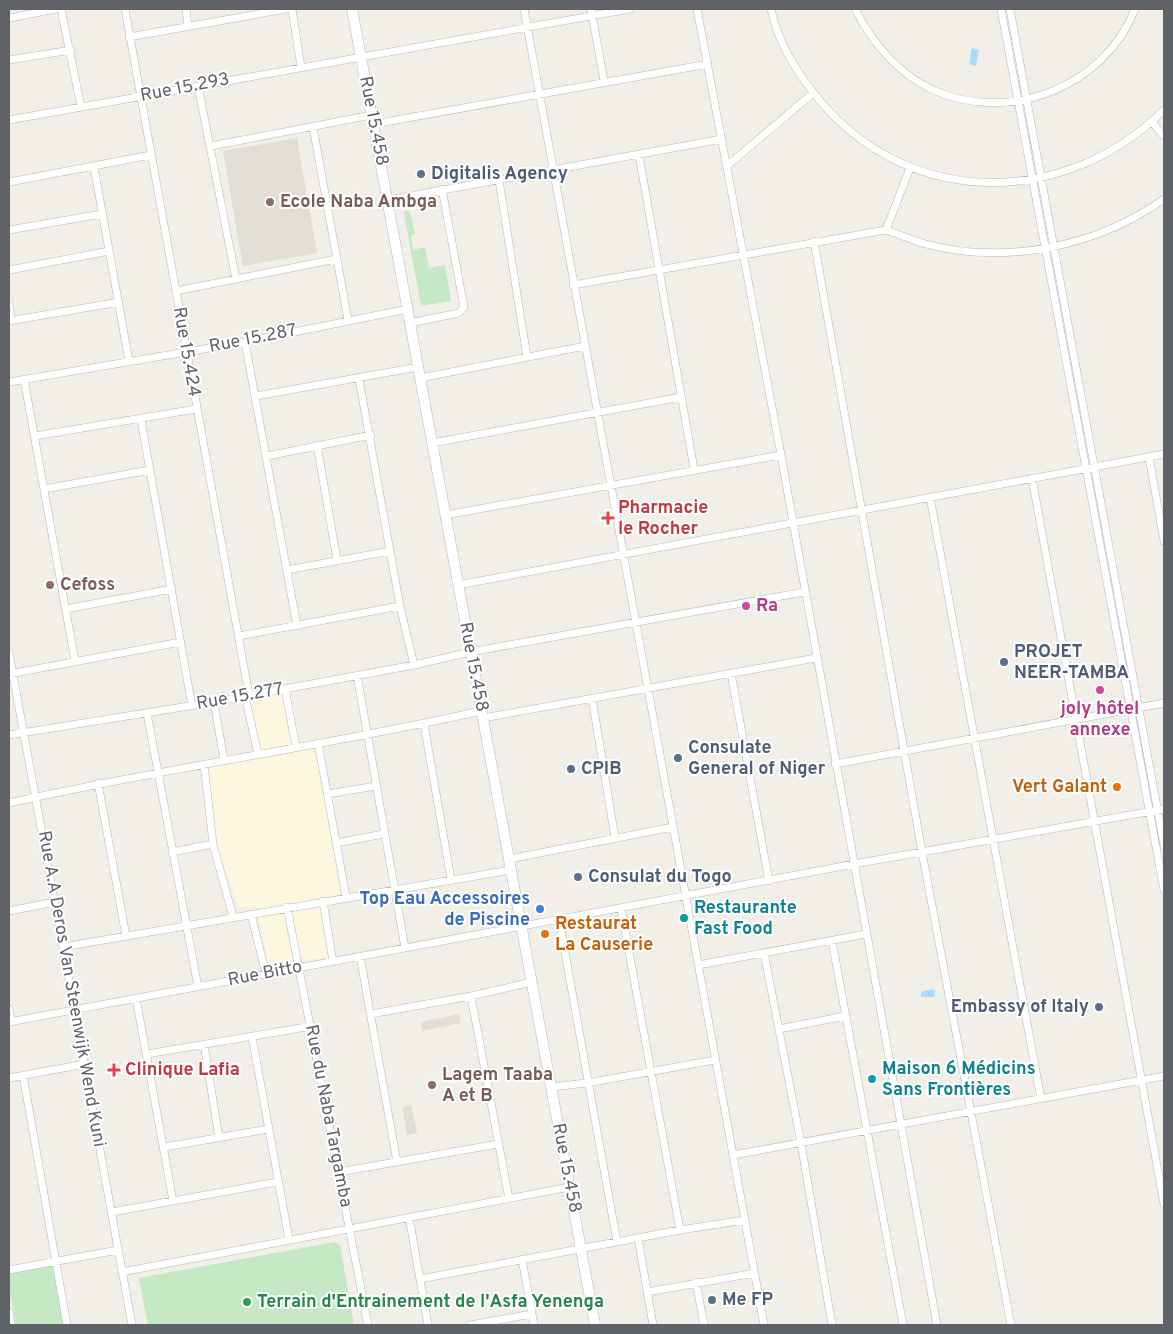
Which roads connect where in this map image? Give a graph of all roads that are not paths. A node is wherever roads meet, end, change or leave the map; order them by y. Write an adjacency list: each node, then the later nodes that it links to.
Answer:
1 (56, 9): 17 (street)
2 (61, 9): 21 (street)
3 (125, 9): 20 (street, Rue 15.424)
4 (186, 9): 18 (street)
5 (286, 9): 18 (street)
6 (292, 9): 25 (street)
7 (352, 9): 22 (main road, Rue 15.458)
8 (524, 9): 19 (street)
9 (630, 9): 16 (street, Rue 15.293)
10 (697, 9): 24 (street)
11 (771, 9): 28 (street)
12 (855, 9): 32 (street)
13 (1001, 9): 32 (street)
14 (1010, 9): 31 (street)
15 (1135, 9): 31 (street)
16 (592, 12): 19 (street, Rue 15.293); 26 (street)
17 (9, 18)
18 (188, 27): 20 (street)
19 (527, 27): 22 (street, Rue 15.293); 29 (street)
20 (129, 37): 30 (street, Rue 15.424)
21 (70, 50): 23 (street); 33 (street)
22 (361, 56): 25 (street, Rue 15.293); 36 (main road, Rue 15.458)
23 (9, 60)
24 (708, 64): 26 (street); 40 (street)
25 (301, 67): 27 (street, Rue 15.293)
26 (604, 81): 29 (street)
27 (198, 86): 30 (street, Rue 15.293); 41 (street)
28 (813, 93): 44 (street); 46 (street)
29 (539, 94): 36 (street); 47 (street)
30 (140, 97): 33 (street, Rue 15.293); 43 (street, Rue 15.424)
31 (1027, 100): 32 (street); 48 (street)
32 (1018, 102): 50 (street)
33 (81, 107): 35 (street, Rue 15.293)
34 (1164, 110): 37 (street)
35 (9, 120)
36 (373, 120): 38 (street); 54 (main road, Rue 15.458)
37 (1152, 122): 39 (street); 48 (street)
38 (313, 127): 41 (street); 63 (street)
39 (1164, 136)
40 (722, 139): 42 (street); 44 (street)
41 (211, 146): 66 (street)
42 (639, 155): 47 (street); 65 (street)
43 (151, 156): 45 (street); 68 (street, Rue 15.424)
44 (727, 166): 62 (street)
45 (94, 167): 51 (street); 55 (street)
46 (910, 168): 50 (street); 57 (street)
47 (552, 170): 49 (street); 67 (street)
48 (1042, 179): 50 (street); 59 (street)
49 (498, 180): 52 (street); 80 (street)
50 (1032, 180): 60 (street)
51 (9, 182)
52 (442, 189): 54 (street); 74 (street)
53 (1164, 199): 59 (street)
54 (388, 200): 71 (main road, Rue 15.458)
55 (102, 214): 56 (street); 61 (street)
56 (9, 230)
57 (886, 230): 58 (street); 60 (street)
58 (814, 241): 62 (street); 110 (street)
59 (1054, 246): 60 (street); 75 (street)
60 (1045, 249): 76 (street)
61 (109, 251): 64 (street); 69 (street)
62 (744, 255): 65 (street); 99 (street)
63 (336, 259): 66 (street); 72 (street)
64 (9, 270)
65 (658, 271): 67 (street); 90 (street)
66 (236, 279): 68 (street)
67 (573, 285): 78 (street)
68 (176, 291): 79 (street, Rue 15.424)
69 (119, 302): 73 (street); 81 (street)
70 (9, 305): 73 (street)
71 (408, 309): 72 (street, Rue 15.287); 74 (main road, Rue 15.458)
72 (348, 320): 77 (street, Rue 15.287)
73 (10, 321)
74 (410, 322): 82 (main road, Rue 15.458)
75 (1069, 327): 76 (street); 83 (street)
76 (1060, 328): 84 (street)
77 (245, 342): 79 (street, Rue 15.287); 89 (street)
78 (585, 346): 80 (street); 92 (street)
79 (186, 352): 81 (street, Rue 15.287); 91 (street, Rue 15.424)
80 (527, 357): 85 (street)
81 (129, 361): 86 (street, Rue 15.287)
82 (418, 367): 85 (main road, Rue 15.458); 87 (street)
83 (1077, 372): 84 (street); 102 (street)
84 (1068, 374): 104 (street)
85 (420, 378): 96 (main road, Rue 15.458)
86 (24, 379): 88 (street, Rue 15.287); 95 (street)
87 (359, 379): 89 (street); 94 (street)
88 (9, 382)
89 (256, 396): 100 (street)
90 (681, 397): 92 (street); 103 (street)
91 (196, 409): 93 (street); 125 (street, Rue 15.424)
92 (597, 412): 96 (street); 107 (street)
93 (141, 420): 95 (street); 105 (street)
94 (370, 435): 97 (street); 114 (street)
95 (35, 436): 108 (street)
96 (432, 443): 111 (main road, Rue 15.458)
97 (317, 445): 100 (street); 116 (street)
98 (1164, 454): 101 (street)
99 (781, 455): 103 (street); 112 (street)
100 (267, 456): 117 (street)
101 (1149, 456): 102 (street); 113 (street)
102 (1094, 466): 104 (street); 142 (street)
103 (694, 469): 107 (street)
104 (1085, 469): 106 (street); 143 (street)
105 (150, 470): 108 (street); 119 (street)
106 (1032, 478): 109 (street); 146 (street)
107 (611, 486): 111 (street); 115 (street)
108 (44, 488): 122 (street)
109 (930, 497): 110 (street); 151 (street)
110 (862, 510): 112 (street); 154 (street)
111 (445, 515): 118 (main road, Rue 15.458)
112 (791, 522): 115 (street); 120 (street)
113 (1164, 541)
114 (390, 550): 116 (street); 121 (street)
115 (623, 553): 118 (street); 123 (street)
116 (337, 560): 117 (street)
117 (287, 570): 124 (street)
118 (458, 585): 127 (main road, Rue 15.458)
119 (172, 589): 122 (street); 126 (street)
120 (804, 592): 123 (street, Rue 15.277); 129 (street)
121 (400, 606): 124 (street); 131 (street)
122 (66, 609): 130 (street)
123 (636, 622): 127 (street, Rue 15.277); 135 (street)
124 (297, 626): 125 (street)
125 (239, 636): 137 (street, Rue 15.424)
126 (181, 642): 130 (street); 141 (street)
127 (470, 652): 131 (street, Rue 15.277); 145 (main road, Rue 15.458)
128 (9, 653): 132 (street, Rue A.A Deros Van Steenwijk Wend Kuni)
129 (816, 658): 133 (street); 158 (street)
130 (75, 661): 132 (street)
131 (414, 664): 134 (street, Rue 15.277)
132 (11, 673): 148 (street, Rue A.A Deros Van Steenwijk Wend Kuni)
133 (731, 673): 135 (street); 181 (street)
134 (357, 675): 136 (street, Rue 15.277); 149 (street)
135 (648, 687): 138 (street); 168 (street)
136 (285, 689): 137 (street, Rue 15.277); 153 (street)
137 (247, 695): 139 (street, Rue 15.277); 155 (street, Rue 15.424)
138 (592, 698): 145 (street); 170 (street)
139 (214, 702): 141 (street, Rue 15.277); 156 (street)
140 (1164, 703): 142 (street)
141 (192, 706): 144 (street, Rue 15.277)
142 (1139, 708): 143 (street); 165 (street)
143 (1130, 710): 146 (street); 166 (street)
144 (147, 713): 148 (street, Rue 15.277); 159 (street)
145 (482, 715): 147 (street); 177 (main road, Rue 15.458)
146 (1076, 720): 151 (street); 167 (street)
147 (424, 724): 149 (street); 180 (street)
148 (24, 732): 150 (street, Rue 15.277); 163 (street, Rue A.A Deros Van Steenwijk Wend Kuni)
149 (366, 734): 152 (street); 161 (street)
150 (9, 735)
151 (975, 739): 154 (street); 171 (street)
152 (318, 743): 153 (street); 162 (street)
153 (296, 747): 155 (street)
154 (904, 752): 158 (street); 176 (street)
155 (258, 754): 156 (street)
156 (224, 760): 157 (street)
157 (204, 764): 159 (street); 173 (street)
158 (836, 764): 178 (street)
159 (158, 772): 160 (street); 175 (street)
160 (98, 783): 163 (street); 197 (street)
161 (376, 786): 162 (street); 169 (street)
162 (327, 794): 172 (street)
163 (36, 797): 164 (street); 187 (street, Rue A.A Deros Van Steenwijk Wend Kuni)
164 (9, 803)
165 (1161, 810): 166 (street, Rue Bitto); 174 (street)
166 (1150, 811): 167 (street, Rue Bitto); 183 (street)
167 (1094, 822): 171 (street, Rue Bitto); 227 (street)
168 (673, 827): 170 (street); 185 (street)
169 (384, 834): 172 (street); 182 (street)
170 (615, 838): 177 (street)
171 (994, 840): 176 (street, Rue Bitto); 230 (street)
172 (336, 843): 184 (street)
173 (213, 844): 175 (street); 192 (street)
174 (1164, 845)
175 (172, 852): 194 (street)
176 (922, 852): 178 (street, Rue Bitto); 231 (street)
177 (509, 859): 179 (main road, Rue 15.458)
178 (854, 864): 181 (street, Rue Bitto); 196 (street)
179 (511, 870): 180 (street); 195 (main road, Rue 15.458)
180 (451, 879): 182 (street)
181 (769, 881): 185 (street, Rue Bitto)
182 (395, 889): 184 (street); 200 (street)
183 (1164, 890)
184 (346, 897): 186 (street)
185 (686, 897): 189 (street, Rue Bitto); 204 (street)
186 (323, 901): 188 (street); 203 (street)
187 (55, 902): 190 (street); 199 (street, Rue A.A Deros Van Steenwijk Wend Kuni)
188 (287, 907): 191 (street); 205 (street, Rue du Naba Targamba)
189 (621, 908): 193 (street, Rue Bitto); 223 (street)
190 (9, 911)
191 (251, 914): 192 (street); 206 (street)
192 (233, 917): 194 (street)
193 (559, 919): 195 (street, Rue Bitto); 228 (street)
194 (186, 926): 197 (street); 208 (street)
195 (522, 926): 200 (street, Rue Bitto); 207 (main road, Rue 15.458)
196 (866, 934): 198 (street); 232 (street)
197 (126, 936): 199 (street)
198 (832, 941): 201 (street); 214 (street)
199 (63, 947): 212 (street, Rue A.A Deros Van Steenwijk Wend Kuni)
200 (405, 948): 202 (street, Rue Bitto)
201 (764, 953): 204 (street); 217 (street)
202 (360, 956): 203 (street, Rue Bitto); 213 (street)
203 (333, 962): 205 (street, Rue Bitto)
204 (698, 965): 221 (street)
205 (299, 968): 206 (street, Rue Bitto); 216 (street, Rue du Naba Targamba)
206 (266, 974): 208 (street, Rue Bitto)
207 (532, 982): 209 (street); 229 (main road, Rue 15.458)
208 (198, 987): 210 (street, Rue Bitto)
209 (471, 996): 213 (street); 237 (street)
210 (136, 998): 212 (street, Rue Bitto); 220 (street)
211 (9, 1008): 215 (street)
212 (75, 1010): 215 (street, Rue Bitto); 222 (street, Rue A.A Deros Van Steenwijk Wend Kuni)
213 (371, 1014): 240 (street)
214 (845, 1016): 217 (street); 234 (street)
215 (10, 1022)
216 (312, 1026): 218 (street); 241 (street, Rue du Naba Targamba)
217 (779, 1029): 236 (street)
218 (252, 1037): 219 (street); 233 (street)
219 (204, 1044): 220 (street); 235 (street)
220 (147, 1054): 238 (street)
221 (715, 1060): 223 (street); 239 (street)
222 (85, 1064): 224 (street); 247 (street, Rue A.A Deros Van Steenwijk Wend Kuni)
223 (650, 1072): 228 (street); 251 (street)
224 (24, 1075): 226 (street); 258 (street)
225 (1164, 1076): 227 (street)
226 (9, 1078)
227 (1142, 1080): 230 (street); 246 (street)
228 (587, 1083): 229 (street); 254 (street)
229 (551, 1087): 243 (main road, Rue 15.458)
230 (1041, 1099): 231 (street)
231 (972, 1111): 232 (street); 281 (street)
232 (901, 1124): 234 (street); 280 (street)
233 (268, 1128): 235 (street); 242 (street)
234 (866, 1131): 236 (street); 279 (street)
235 (219, 1138): 238 (street)
236 (801, 1143): 239 (street); 278 (street)
237 (498, 1144): 240 (street); 244 (street)
238 (165, 1148): 245 (street)
239 (733, 1155): 249 (street)
240 (397, 1162): 241 (street)
241 (339, 1172): 250 (street, Rue du Naba Targamba)
242 (277, 1182): 245 (street); 253 (street)
243 (570, 1187): 244 (street); 255 (main road, Rue 15.458)
244 (509, 1199): 248 (street)
245 (173, 1201): 247 (street)
246 (1164, 1204)
247 (112, 1212): 256 (street, Rue A.A Deros Van Steenwijk Wend Kuni)
248 (409, 1216): 250 (street); 262 (street)
249 (745, 1220): 251 (street); 261 (street)
250 (349, 1227): 253 (street); 270 (street, Rue du Naba Targamba)
251 (680, 1230): 252 (street)
252 (638, 1238): 254 (street); 264 (street)
253 (289, 1239): 260 (street)
254 (617, 1242): 255 (street)
255 (581, 1249): 257 (street); 274 (main road, Rue 15.458)
256 (118, 1250): 258 (street); 260 (street, Rue A.A Deros Van Steenwijk Wend Kuni)
257 (522, 1259): 262 (street); 266 (street)
258 (55, 1261): 259 (street); 268 (street)
259 (9, 1270)
260 (122, 1272): 269 (street, Rue A.A Deros Van Steenwijk Wend Kuni)
261 (755, 1273): 263 (street); 277 (street)
262 (420, 1279): 271 (street)
263 (696, 1282): 264 (street); 276 (street)
264 (647, 1292): 275 (street)
265 (9, 1312): 267 (street)
266 (532, 1314): 272 (street); 273 (street)
267 (10, 1323)
268 (67, 1325)
269 (132, 1325)
270 (368, 1325)
271 (428, 1325)
272 (470, 1325)
273 (534, 1325)
274 (595, 1325)
275 (653, 1325)
276 (704, 1325)
277 (764, 1325)
278 (832, 1325)
279 (903, 1325)
280 (937, 1325)
281 (1011, 1325)

